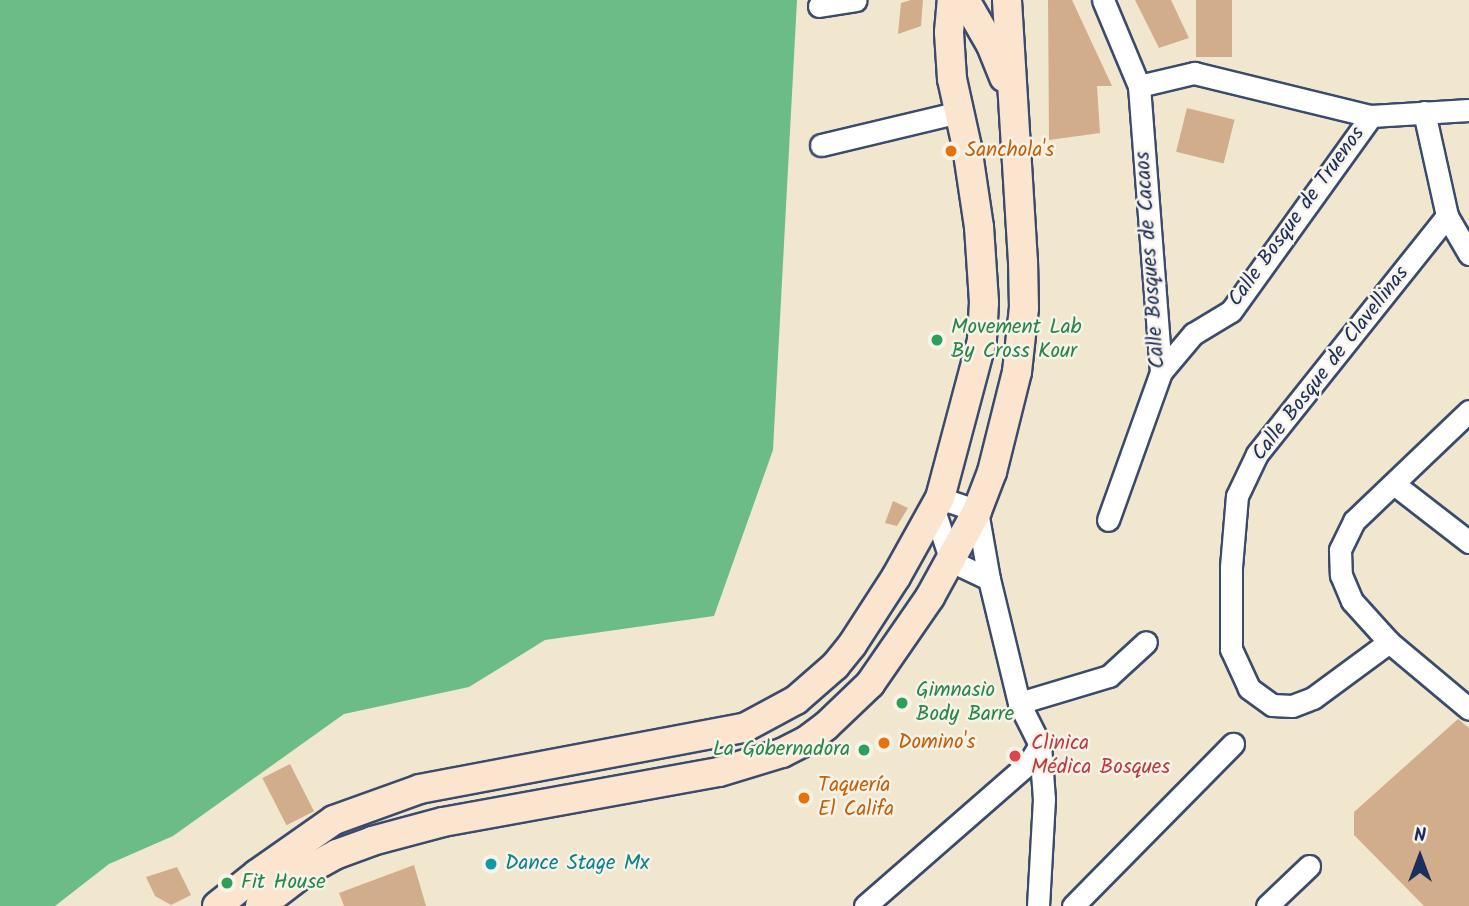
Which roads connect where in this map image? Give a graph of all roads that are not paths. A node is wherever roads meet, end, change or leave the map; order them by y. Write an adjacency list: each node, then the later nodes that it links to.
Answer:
1 (856, 0): 6 (street)
2 (952, 0): 10 (main road)
3 (965, 0): 8 (main road)
4 (1007, 0): 8 (main road)
5 (1103, 0): 7 (street, Calle Bosques de Cacaos)
6 (819, 6)
7 (1139, 86): 12 (street); 16 (street, Calle Bosques de Cacaos)
8 (1013, 103): 20 (main road)
9 (1469, 110): 11 (street)
10 (959, 112): 13 (street); 19 (main road)
11 (1424, 112): 12 (street); 14 (street)
12 (1371, 116): 16 (street, Calle Bosque de Truenos)
13 (821, 145)
14 (1447, 216): 15 (street); 27 (street, Calle Bosque de Clavellinas)
15 (1467, 246)
16 (1161, 372): 21 (street, Calle Bosques de Cacaos)
17 (1469, 411): 18 (street)
18 (1394, 484): 22 (street); 27 (street)
19 (937, 504): 20 (street); 23 (main road); 24 (street)
20 (977, 512): 24 (main road); 25 (street)
21 (1108, 520)
22 (1469, 542)
23 (911, 552): 24 (main road); 32 (main road)
24 (948, 565): 25 (street); 34 (main road)
25 (989, 579): 28 (street)
26 (1146, 642): 28 (street)
27 (1389, 642): 29 (street)
28 (1020, 703): 31 (street)
29 (1469, 709)
30 (1233, 744): 41 (street)
31 (1040, 745): 39 (street); 40 (street)
32 (482, 778): 33 (main road); 34 (main road)
33 (435, 786): 35 (main road); 37 (main road)
34 (484, 817): 35 (main road)
35 (443, 822): 38 (main road)
36 (1309, 866): 42 (street)
37 (217, 906)
38 (260, 906)
39 (865, 906)
40 (1038, 906)
41 (1073, 906)
42 (1267, 906)

